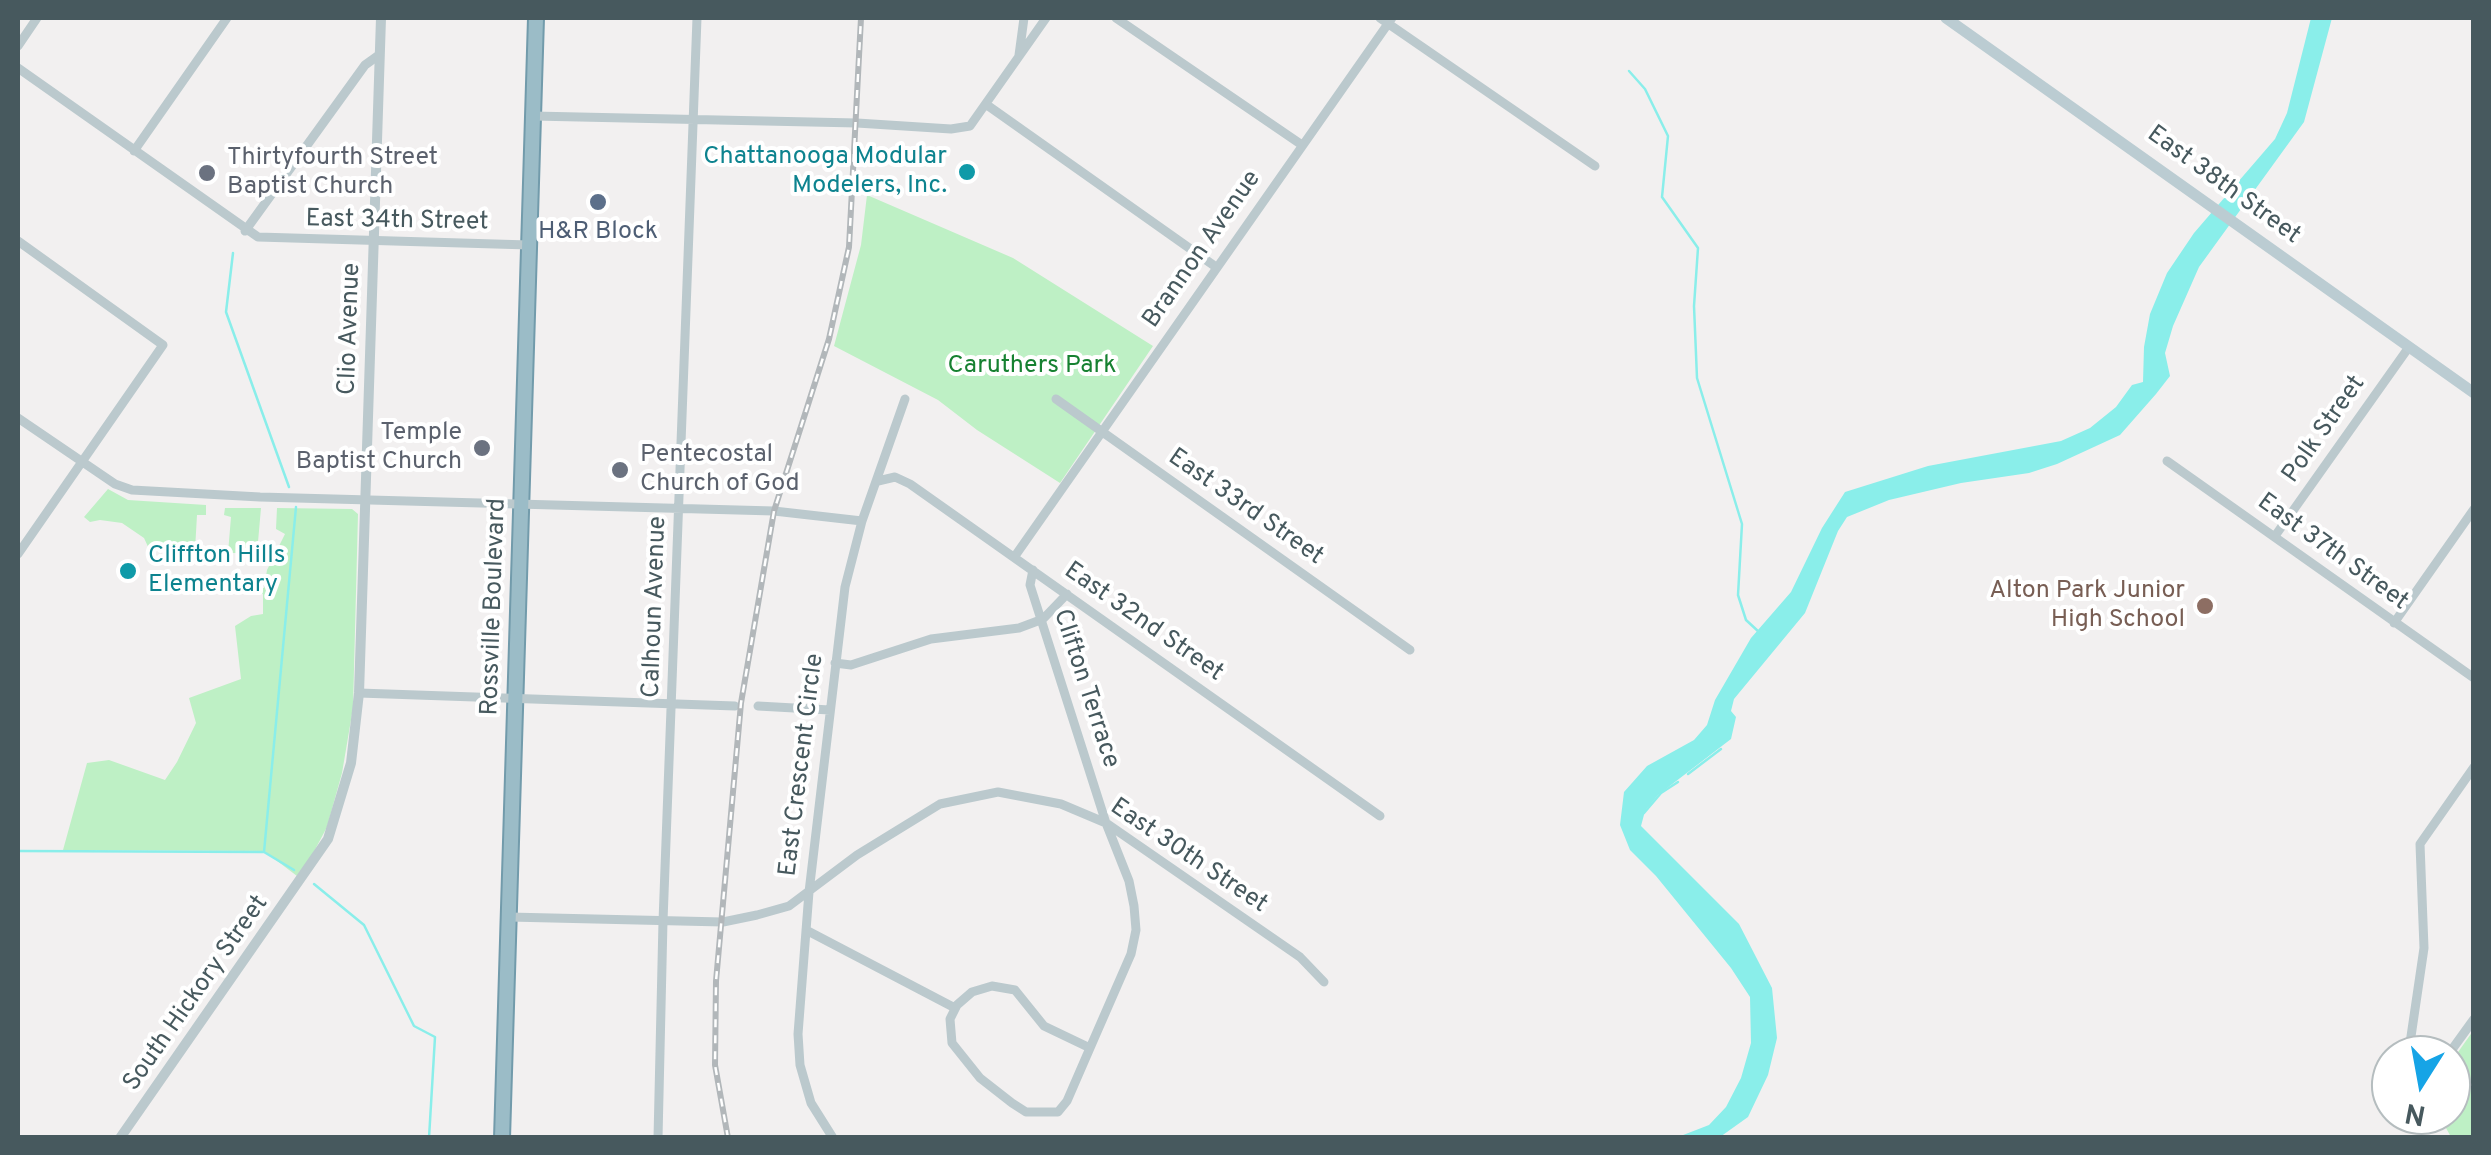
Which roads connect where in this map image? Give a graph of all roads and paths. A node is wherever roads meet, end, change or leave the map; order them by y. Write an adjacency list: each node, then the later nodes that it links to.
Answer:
1 (37, 18): 11 (street)
2 (227, 18): 19 (street)
3 (380, 18): 12 (street, Clio Avenue)
4 (536, 18): 16 (highway, Rossville Boulevard)
5 (697, 18): 17 (street, Calhoun Avenue)
6 (1024, 18): 13 (street)
7 (1046, 18): 13 (street)
8 (1116, 18): 18 (street)
9 (1946, 18): 26 (main road, East 38th Street)
10 (1386, 19): 18 (street, Brannon Avenue); 20 (street)
11 (18, 46)
12 (379, 55): 21 (street); 23 (street, Clio Avenue)
13 (1018, 58): 15 (street)
14 (18, 68): 19 (street, East 34th Street)
15 (987, 105): 17 (street); 25 (street)
16 (533, 116): 17 (street); 24 (highway, Rossville Boulevard)
17 (693, 119): 37 (street, Calhoun Avenue)
18 (1302, 145): 25 (street, Brannon Avenue)
19 (134, 151): 21 (street, East 34th Street)
20 (1595, 166)
21 (246, 231): 23 (street, East 34th Street)
22 (18, 240): 33 (street)
23 (374, 243): 24 (street, East 34th Street); 35 (street, Clio Avenue)
24 (529, 246): 36 (highway, Rossville Boulevard)
25 (1216, 268): 31 (street, Brannon Avenue)
26 (2409, 347): 27 (main road, East 38th Street); 40 (street, Polk Street)
27 (2474, 393)
28 (905, 399): 34 (street, East Crescent Circle)
29 (1056, 399): 31 (street, East 33rd Street)
30 (18, 418): 33 (street)
31 (1101, 430): 42 (street, Brannon Avenue); 47 (street, East 33rd Street)
32 (2167, 461): 40 (street, East 37th Street)
33 (82, 463): 35 (street); 41 (street)
34 (878, 481): 39 (street, East Crescent Circle); 42 (street, East 32nd Street)
35 (364, 499): 36 (street); 50 (street, Clio Avenue)
36 (520, 504): 37 (street); 51 (highway, Rossville Boulevard)
37 (680, 508): 39 (street); 52 (street, Calhoun Avenue)
38 (2474, 509): 46 (street)
39 (862, 521): 48 (street, East Crescent Circle)
40 (2275, 536): 46 (street, East 37th Street)
41 (18, 554)
42 (1015, 556): 43 (street, East 32nd Street)
43 (1033, 570): 44 (street, East 32nd Street); 45 (street, Clifton Terrace)
44 (1067, 594): 45 (street); 57 (street, East 32nd Street)
45 (1042, 619): 48 (street); 58 (street, Clifton Terrace)
46 (2394, 622): 49 (street, East 37th Street)
47 (1410, 650)
48 (835, 663): 55 (street, East Crescent Circle)
49 (2474, 678)
50 (359, 694): 51 (street); 59 (street, Clio Avenue)
51 (515, 698): 52 (street); 61 (highway, Rossville Boulevard)
52 (672, 702): 53 (street); 62 (street, Calhoun Avenue)
53 (735, 706)
54 (758, 706): 55 (street)
55 (830, 710): 60 (street, East Crescent Circle)
56 (2474, 766): 66 (street)
57 (1380, 816)
58 (1106, 823): 60 (street, East 30th Street); 64 (street, East 30th Street); 67 (street, Clifton Terrace)
59 (307, 873): 68 (street, South Hickory Street)
60 (809, 892): 62 (street, East 30th Street); 63 (street, East Crescent Circle)
61 (509, 917): 62 (street, East 30th Street); 69 (highway, Rossville Boulevard)
62 (663, 921): 70 (street, Calhoun Avenue)
63 (806, 930): 65 (street); 71 (street, East Crescent Circle)
64 (1324, 982)
65 (955, 1008): 67 (street); 67 (street, Clifton Terrace)
66 (2411, 1035)
67 (1090, 1048)
68 (120, 1138)
69 (502, 1138)
70 (658, 1138)
71 (833, 1138)

